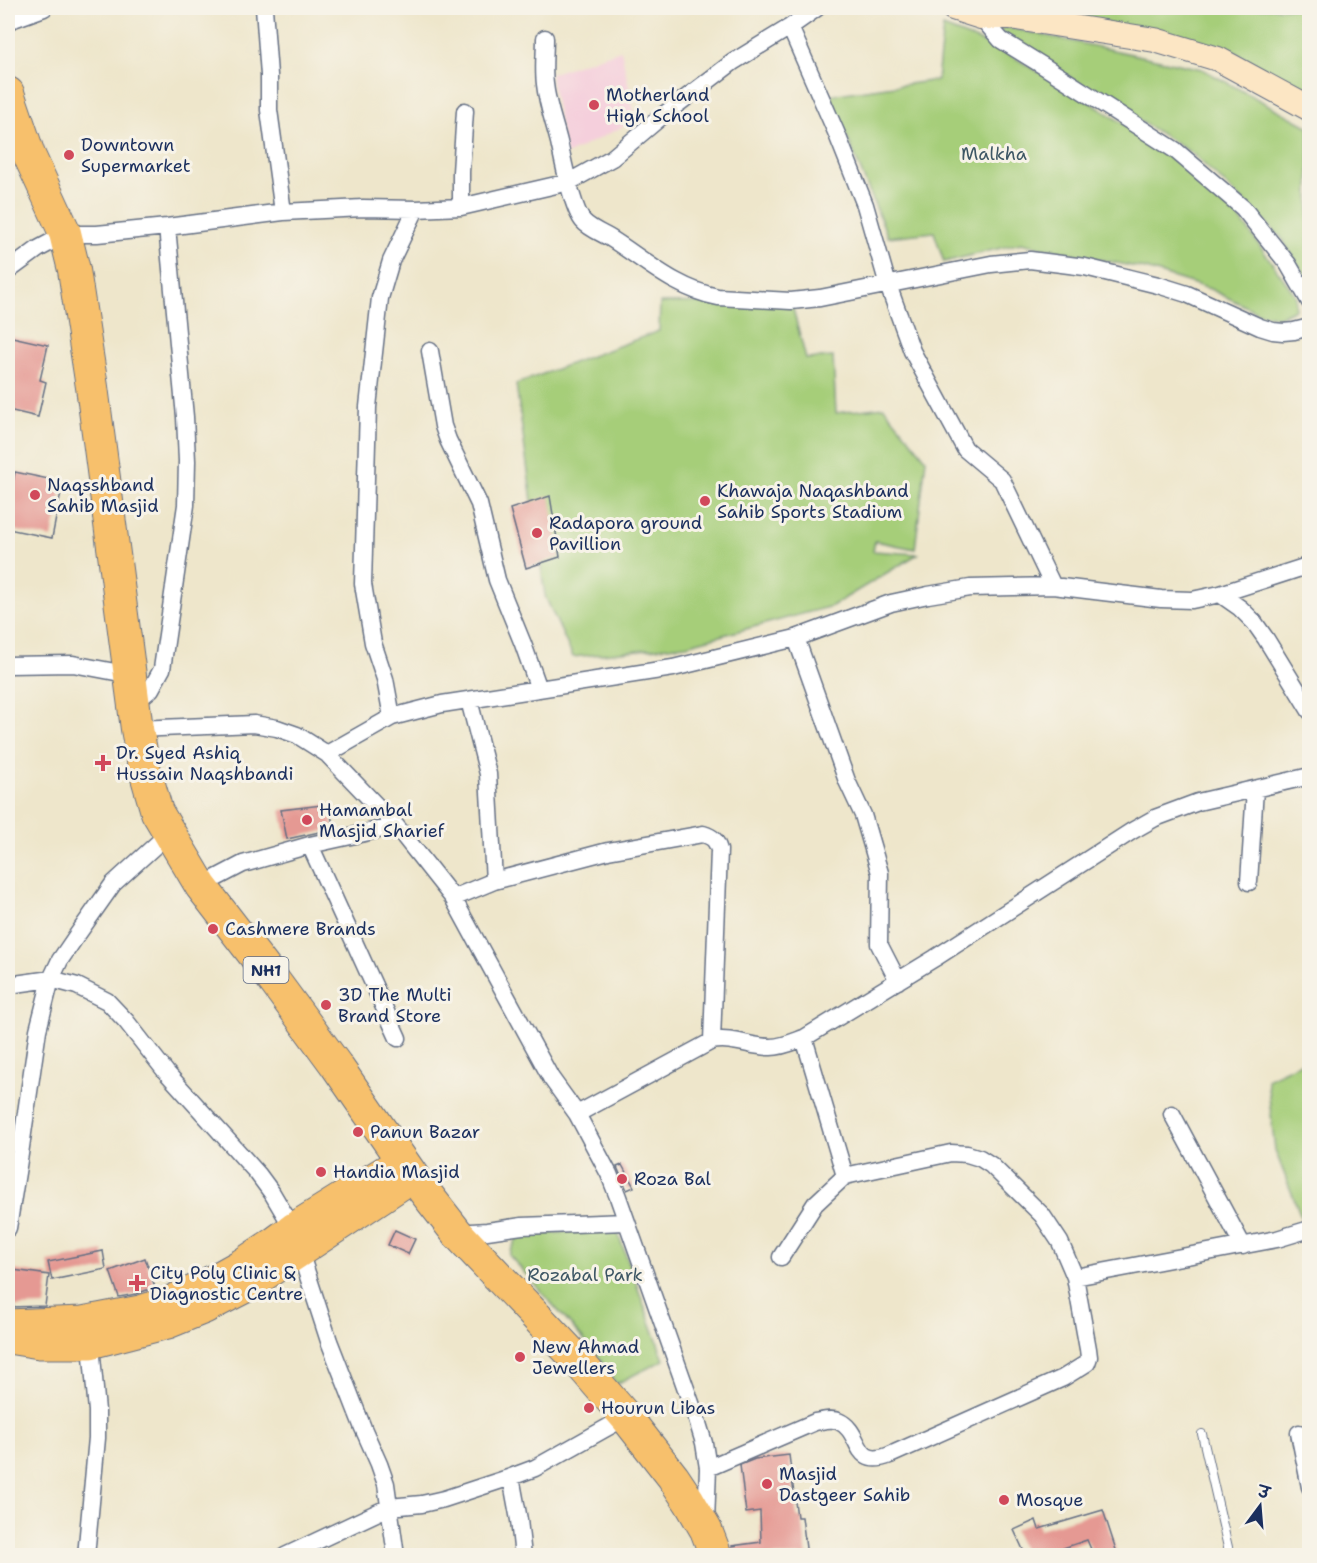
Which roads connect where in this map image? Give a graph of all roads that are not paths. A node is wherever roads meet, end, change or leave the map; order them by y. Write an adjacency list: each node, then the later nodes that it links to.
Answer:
1 (44, 8): 6 (street)
2 (264, 8): 16 (street)
3 (817, 8): 7 (street)
4 (953, 8): 5 (street)
5 (981, 17): 10 (street); 21 (street)
6 (8, 21)
7 (790, 27): 13 (street); 20 (street)
8 (545, 38): 13 (street)
9 (8, 93): 18 (highway, NH1)
10 (1310, 109)
11 (465, 111): 14 (street)
12 (8, 152): 18 (highway, NH1)
13 (569, 182): 14 (street); 20 (street)
14 (461, 207): 15 (street)
15 (417, 209): 16 (street); 33 (street)
16 (282, 212): 17 (street)
17 (167, 227): 18 (street); 31 (street)
18 (59, 238): 19 (street); 31 (highway, NH1)
19 (8, 271)
20 (888, 285): 22 (street); 25 (street)
21 (1310, 302)
22 (1310, 327)
23 (430, 351): 29 (street)
24 (1310, 564): 26 (street)
25 (1053, 586): 26 (street); 27 (street)
26 (1220, 594): 32 (street)
27 (796, 638): 29 (street); 45 (street)
28 (8, 665): 31 (street)
29 (539, 688): 30 (street)
30 (469, 700): 33 (street); 40 (street)
31 (134, 702): 34 (street); 38 (highway, NH1)
32 (1310, 711)
33 (392, 717): 34 (street)
34 (327, 754): 37 (street)
35 (1310, 776): 36 (street)
36 (1255, 789): 41 (street); 45 (street)
37 (396, 826): 39 (street); 43 (street)
38 (169, 833): 42 (highway, NH1); 44 (street)
39 (310, 845): 42 (street); 47 (street)
40 (494, 881): 43 (street); 49 (street)
41 (1249, 882)
42 (201, 886): 52 (highway, NH1)
43 (453, 898): 50 (street)
44 (51, 979): 46 (street); 55 (street); 56 (street)
45 (898, 981): 48 (street)
46 (8, 985)
47 (398, 1038)
48 (804, 1038): 49 (street); 53 (street)
49 (712, 1041): 50 (street)
50 (577, 1114): 54 (street)
51 (1172, 1114): 59 (street)
52 (407, 1168): 55 (main road); 58 (highway, NH1); 60 (main road)
53 (845, 1176): 61 (street); 62 (street)
54 (627, 1222): 58 (street); 69 (street)
55 (292, 1227): 60 (street); 63 (main road)
56 (8, 1228)
57 (1310, 1229): 59 (street)
58 (457, 1233): 66 (highway, NH1)
59 (1243, 1246): 62 (street)
60 (300, 1252): 65 (main road); 72 (street)
61 (781, 1257)
62 (1075, 1277): 69 (street)
63 (8, 1323)
64 (8, 1340): 65 (main road)
65 (91, 1345): 74 (street)
66 (626, 1418): 70 (street); 73 (highway, NH1)
67 (1299, 1433): 71 (street)
68 (1202, 1434): 78 (lane)
69 (708, 1468): 73 (street)
70 (511, 1477): 72 (street); 77 (street)
71 (1310, 1487)
72 (389, 1507): 75 (street); 76 (street)
73 (711, 1543)
74 (86, 1556)
75 (285, 1556)
76 (396, 1556)
77 (523, 1556)
78 (1230, 1556)

